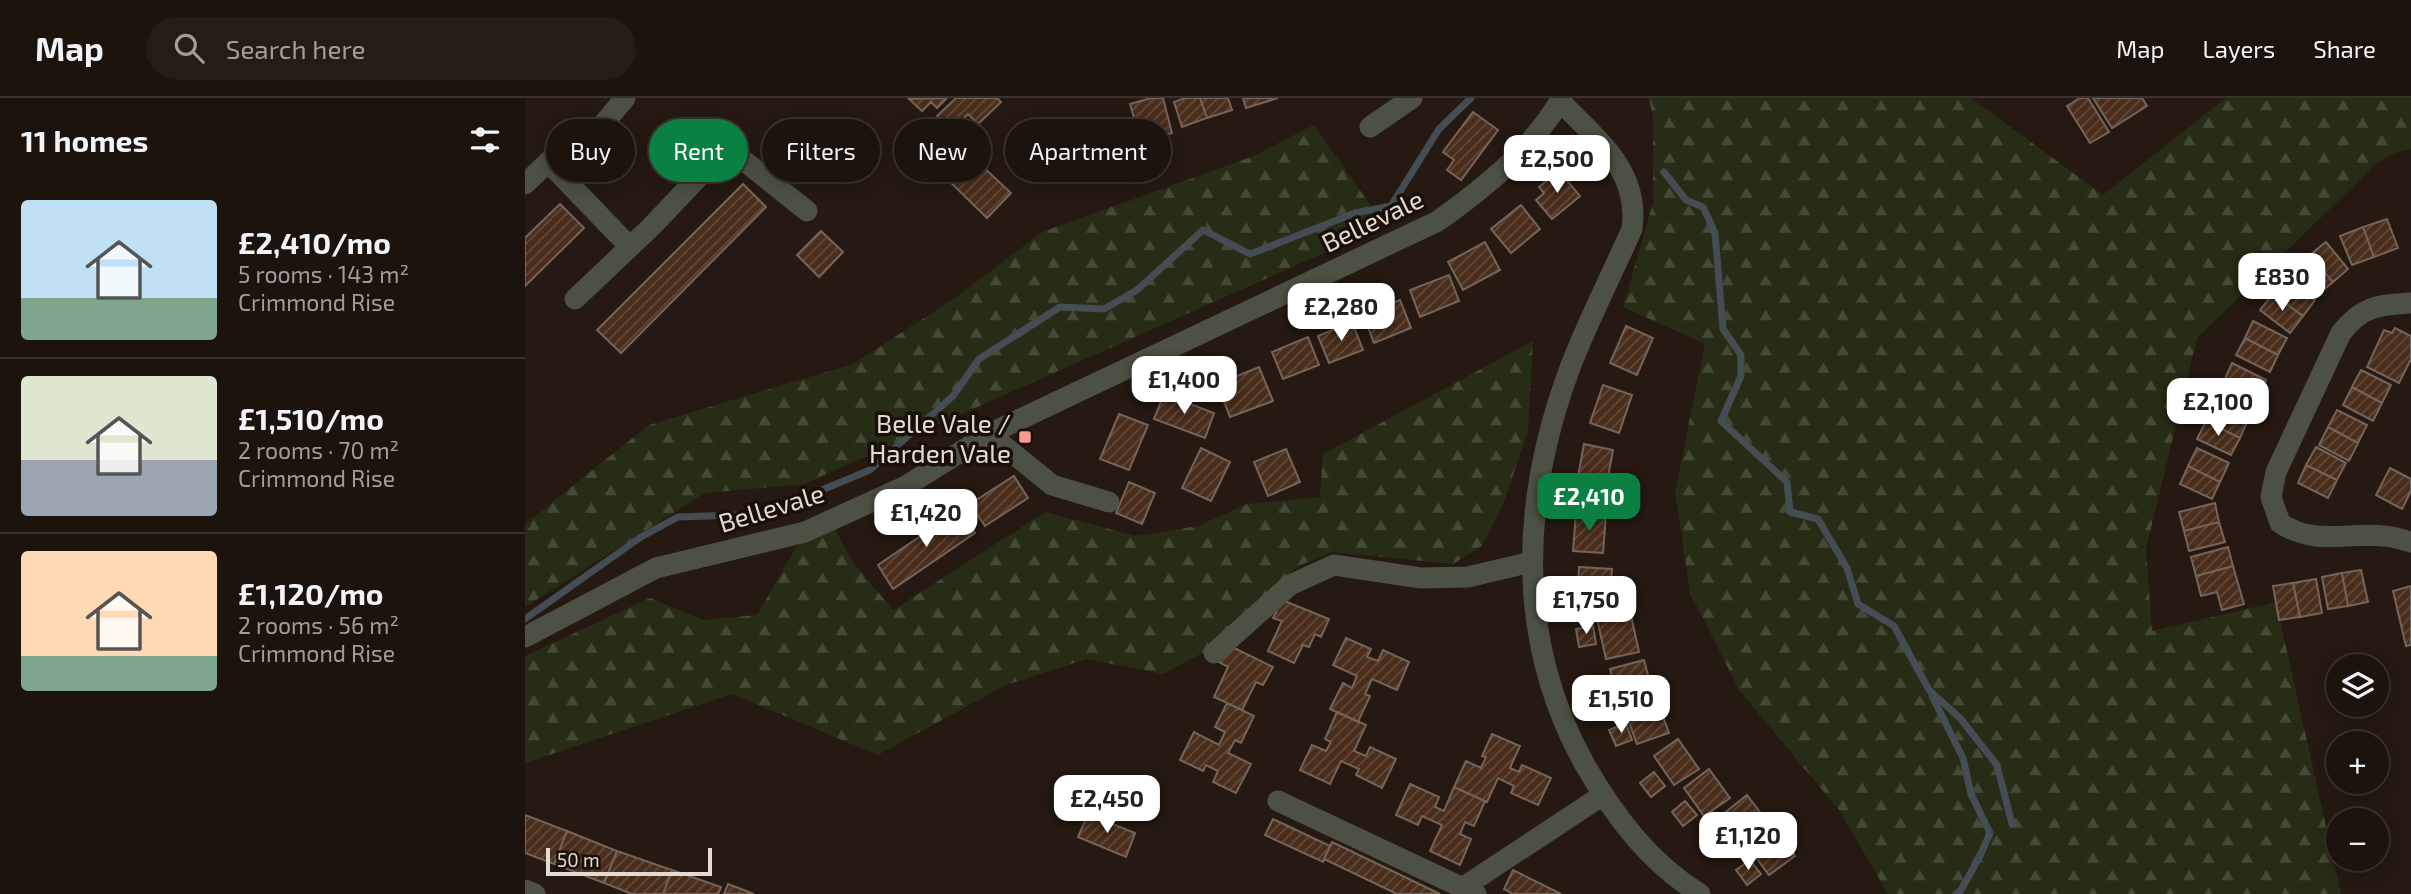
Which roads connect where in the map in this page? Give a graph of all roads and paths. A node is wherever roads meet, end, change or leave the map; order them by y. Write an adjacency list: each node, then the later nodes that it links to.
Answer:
1 (625, 98): 4 (street)
2 (1412, 98): 5 (street)
3 (1561, 99): 13 (street, Bellevale); 16 (street)
4 (608, 119)
5 (1370, 127)
6 (546, 164): 8 (street)
7 (567, 182): 10 (street)
8 (525, 184)
9 (807, 211): 10 (street)
10 (629, 246): 11 (street)
11 (575, 299)
12 (2411, 303): 15 (street)
13 (989, 434): 14 (street); 17 (street, Bellevale)
14 (1109, 502)
15 (2411, 542)
16 (1531, 562): 18 (street); 19 (street)
17 (525, 637)
18 (1214, 653)
19 (1603, 796): 22 (street); 24 (street)
20 (1278, 801): 22 (street)
21 (525, 890): 23 (street)
22 (1469, 891)
23 (535, 894)
24 (1700, 894)

